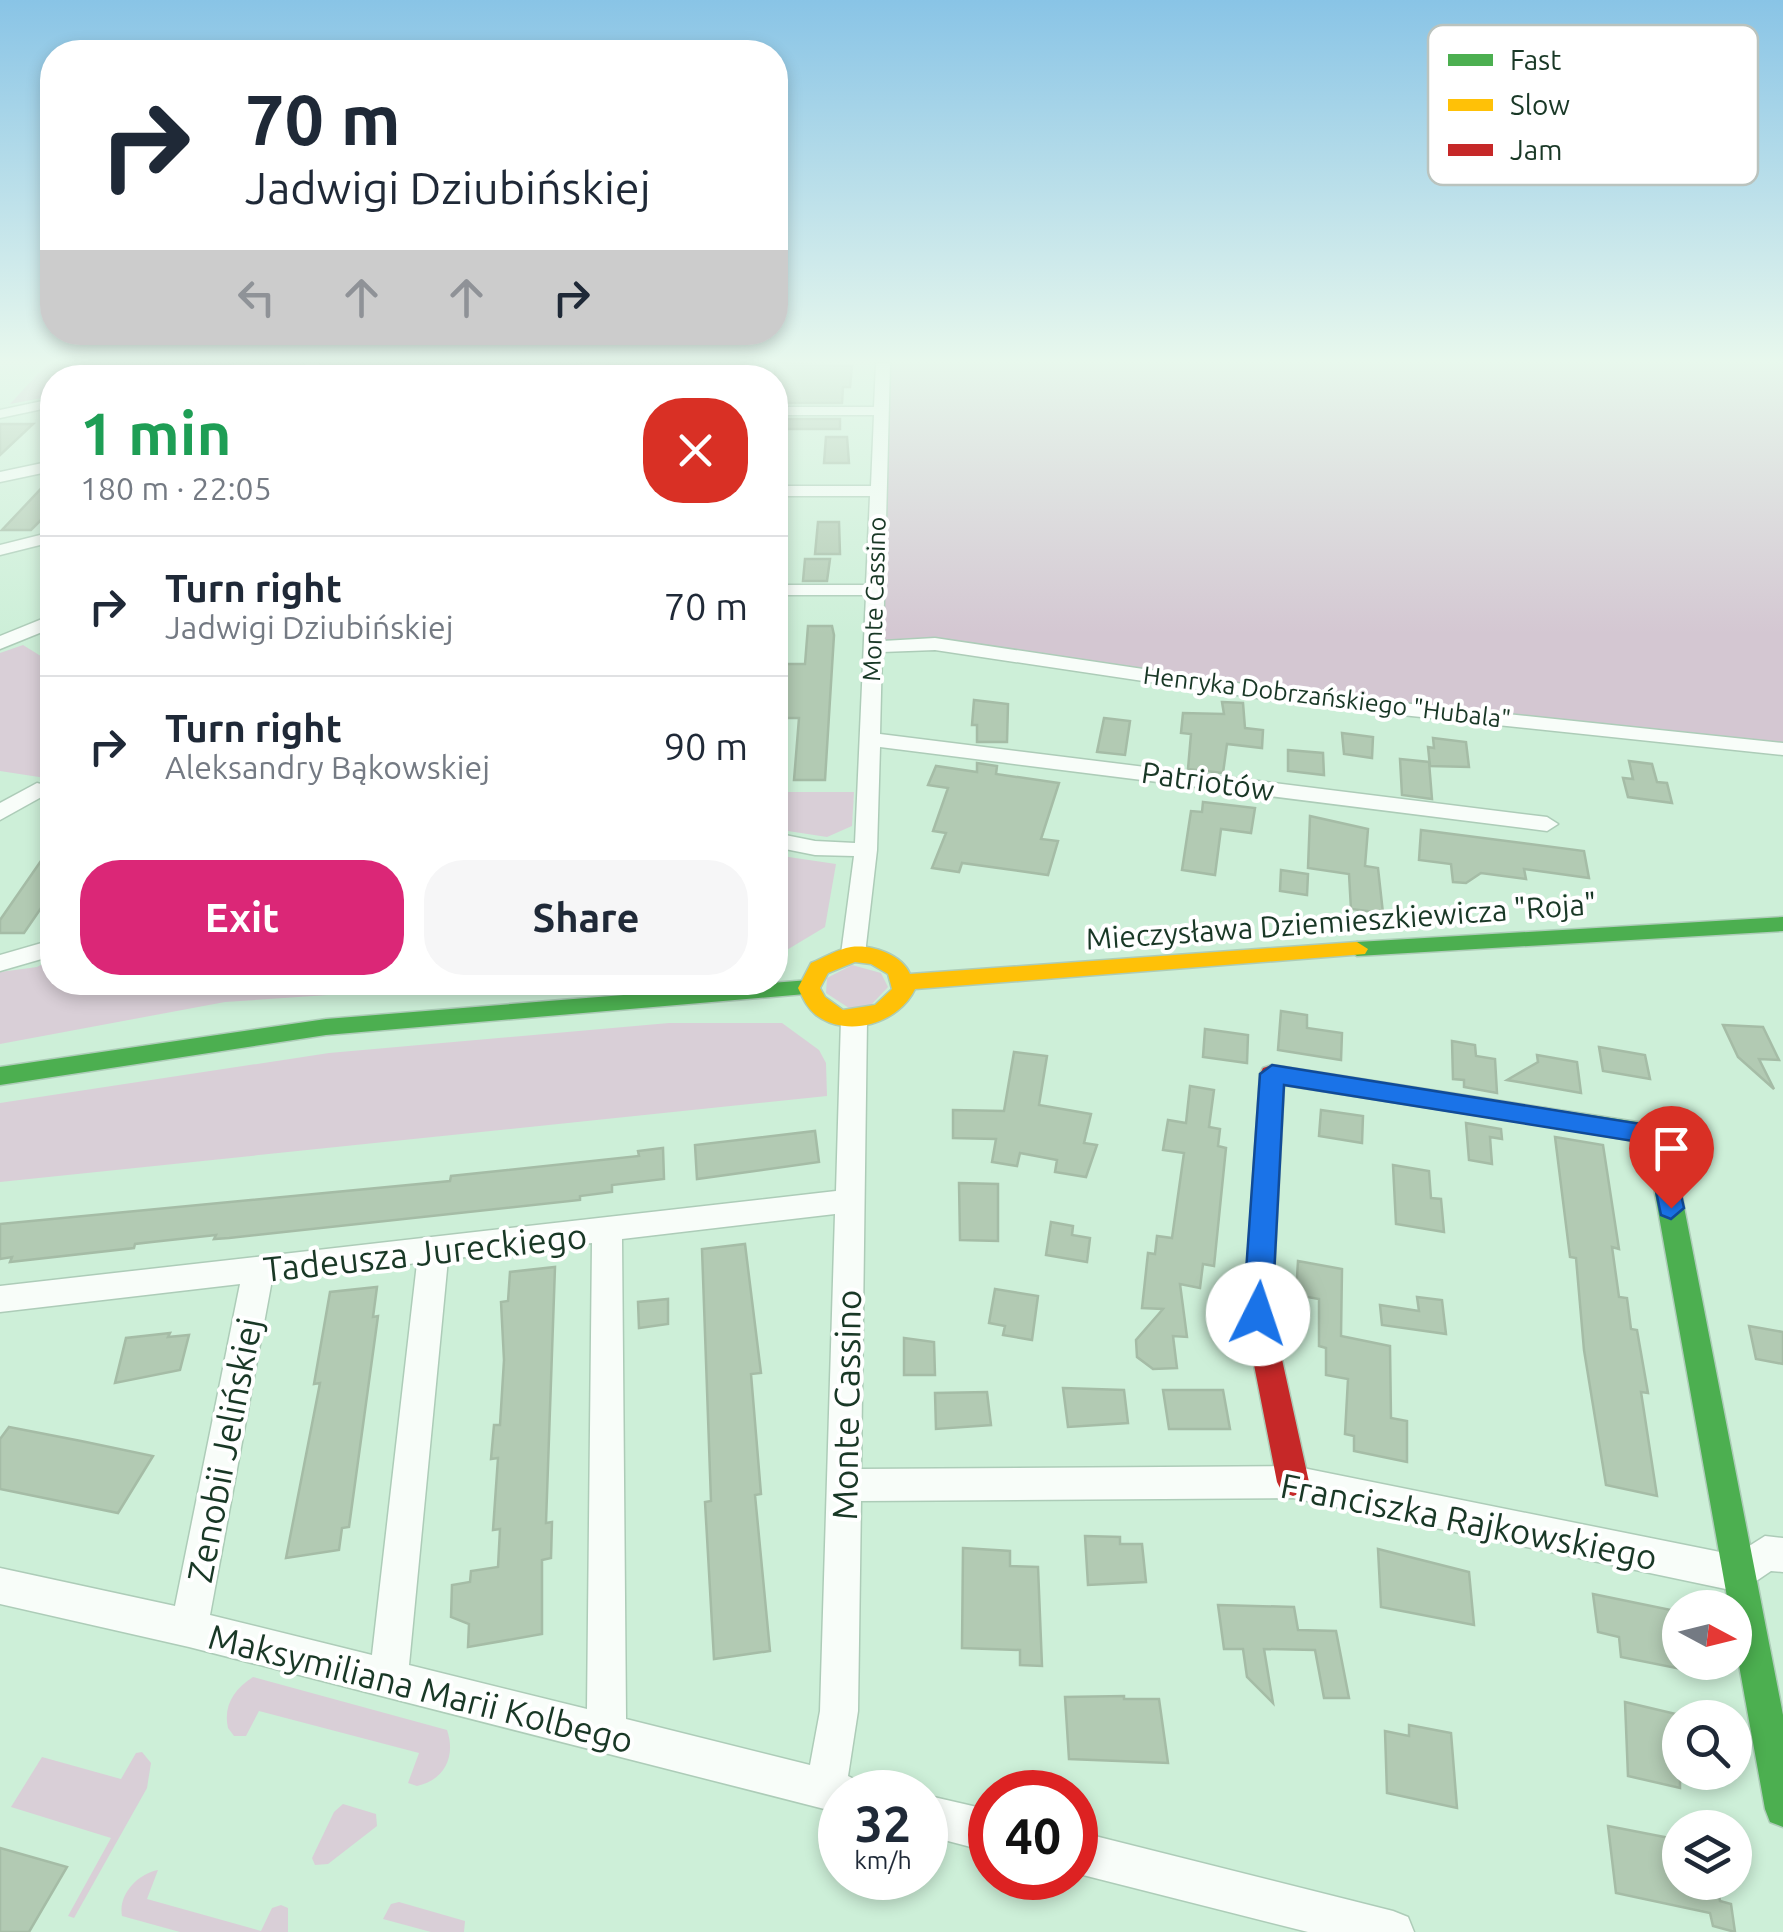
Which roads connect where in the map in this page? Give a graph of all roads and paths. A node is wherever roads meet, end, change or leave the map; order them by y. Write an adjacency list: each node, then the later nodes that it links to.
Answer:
1 (878, 453): 5 (street, Monte Cassino)
2 (40, 469): 3 (street)
3 (0, 477)
4 (788, 491): 5 (street)
5 (877, 491): 9 (street, Monte Cassino)
6 (40, 539): 7 (street)
7 (0, 550)
8 (788, 590): 9 (street)
9 (874, 590): 12 (street, Monte Cassino)
10 (40, 626): 11 (street)
11 (0, 642)
12 (873, 647): 13 (street, Monte Cassino); 14 (street, Henryka Dobrzańskiego "Hubala")
13 (870, 739): 17 (street, Patriotów); 19 (street, Monte Cassino)
14 (1783, 748)
15 (36, 790): 16 (street)
16 (0, 813)
17 (1547, 824)
18 (788, 843): 19 (street)
19 (866, 850): 22 (street, Monte Cassino)
20 (1783, 924): 24 (main road, Mieczysława Dziemieszkiewicza "Roja")
21 (40, 951): 23 (street)
22 (853, 954): 24 (main road); 25 (main road)
23 (0, 963)
24 (904, 982): 28 (main road)
25 (809, 988): 26 (main road); 28 (main road)
26 (788, 990)
27 (720, 995): 29 (main road)
28 (854, 1019): 30 (street, Monte Cassino)
29 (0, 1076)
30 (849, 1201): 31 (street, Tadeusza Jureckiego); 36 (street, Monte Cassino)
31 (607, 1232): 32 (street, Tadeusza Jureckiego); 42 (street)
32 (434, 1251): 33 (street, Tadeusza Jureckiego); 41 (street)
33 (258, 1271): 34 (street, Tadeusza Jureckiego); 40 (street, Zenobii Jelińskiej)
34 (0, 1298)
35 (1293, 1482): 36 (street, Franciszka Rajkowskiego); 38 (street, Franciszka Rajkowskiego); 38 (main road)
36 (846, 1484): 43 (street, Monte Cassino)
37 (1783, 1555): 38 (street)
38 (1740, 1574): 45 (main road)
39 (0, 1586): 40 (street, Maksymiliana Marii Kolbego)
40 (189, 1628): 41 (street, Maksymiliana Marii Kolbego)
41 (389, 1678): 42 (street, Maksymiliana Marii Kolbego)
42 (606, 1736): 44 (street, Maksymiliana Marii Kolbego)
43 (835, 1770)
44 (818, 1788)
45 (1783, 1808)
46 (1098, 1858): 47 (street)
47 (1393, 1932)

